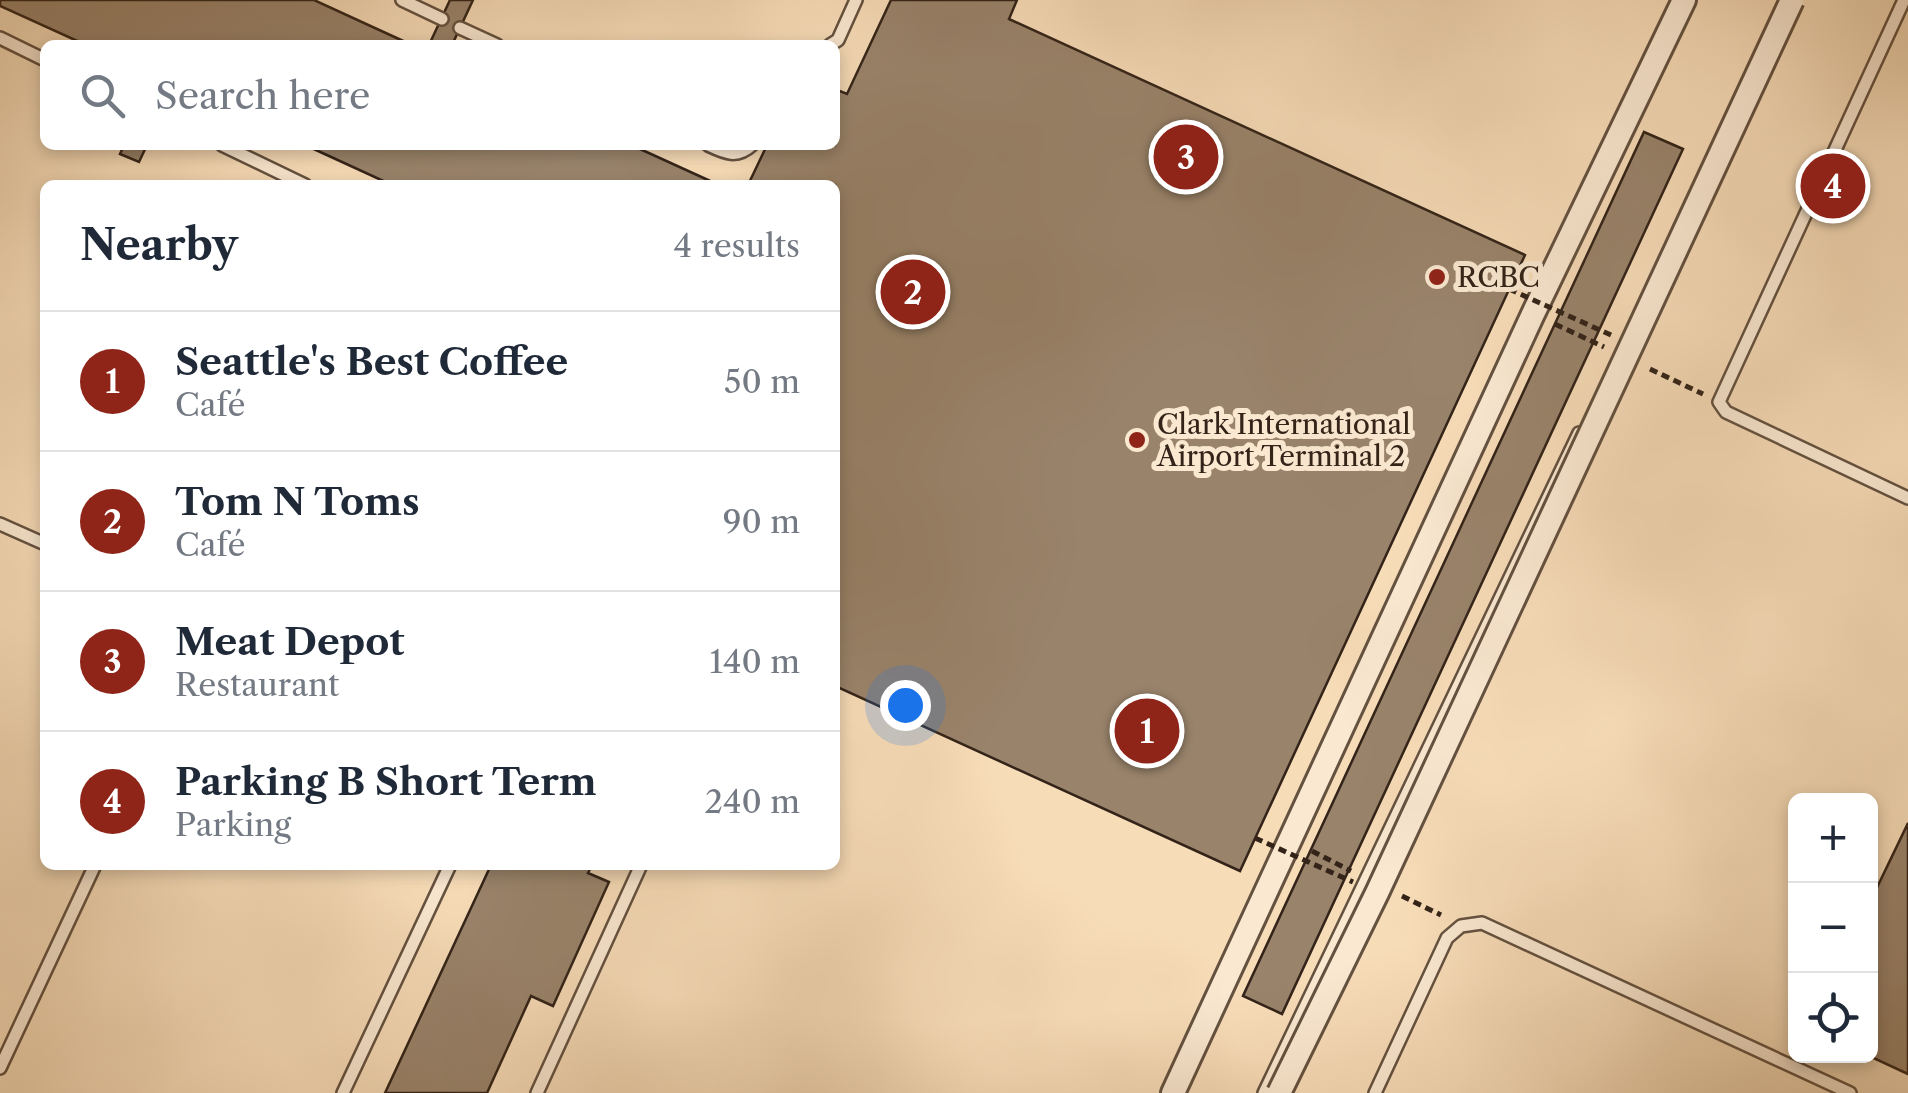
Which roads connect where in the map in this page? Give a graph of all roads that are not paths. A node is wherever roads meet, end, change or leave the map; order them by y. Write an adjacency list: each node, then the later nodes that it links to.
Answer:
1 (402, 0): 6 (lane)
2 (856, 0): 10 (lane)
3 (1684, 0): 25 (street)
4 (1788, 0): 26 (lane); 27 (street, bridge)
5 (1904, 0): 16 (lane)
6 (442, 19)
7 (460, 28): 9 (lane)
8 (0, 38): 11 (lane)
9 (486, 40)
10 (838, 40)
11 (40, 58)
12 (232, 150): 15 (lane)
13 (719, 150): 14 (lane)
14 (745, 150)
15 (294, 180)
16 (1908, 498)
17 (0, 524): 18 (lane)
18 (40, 542)
19 (93, 870): 22 (lane)
20 (448, 870): 23 (lane)
21 (640, 870): 24 (lane)
22 (0, 1068)
23 (342, 1093)
24 (537, 1093)
25 (1173, 1093)
26 (1264, 1093)
27 (1279, 1093)
28 (1375, 1093): 29 (lane)
29 (1850, 1093)

